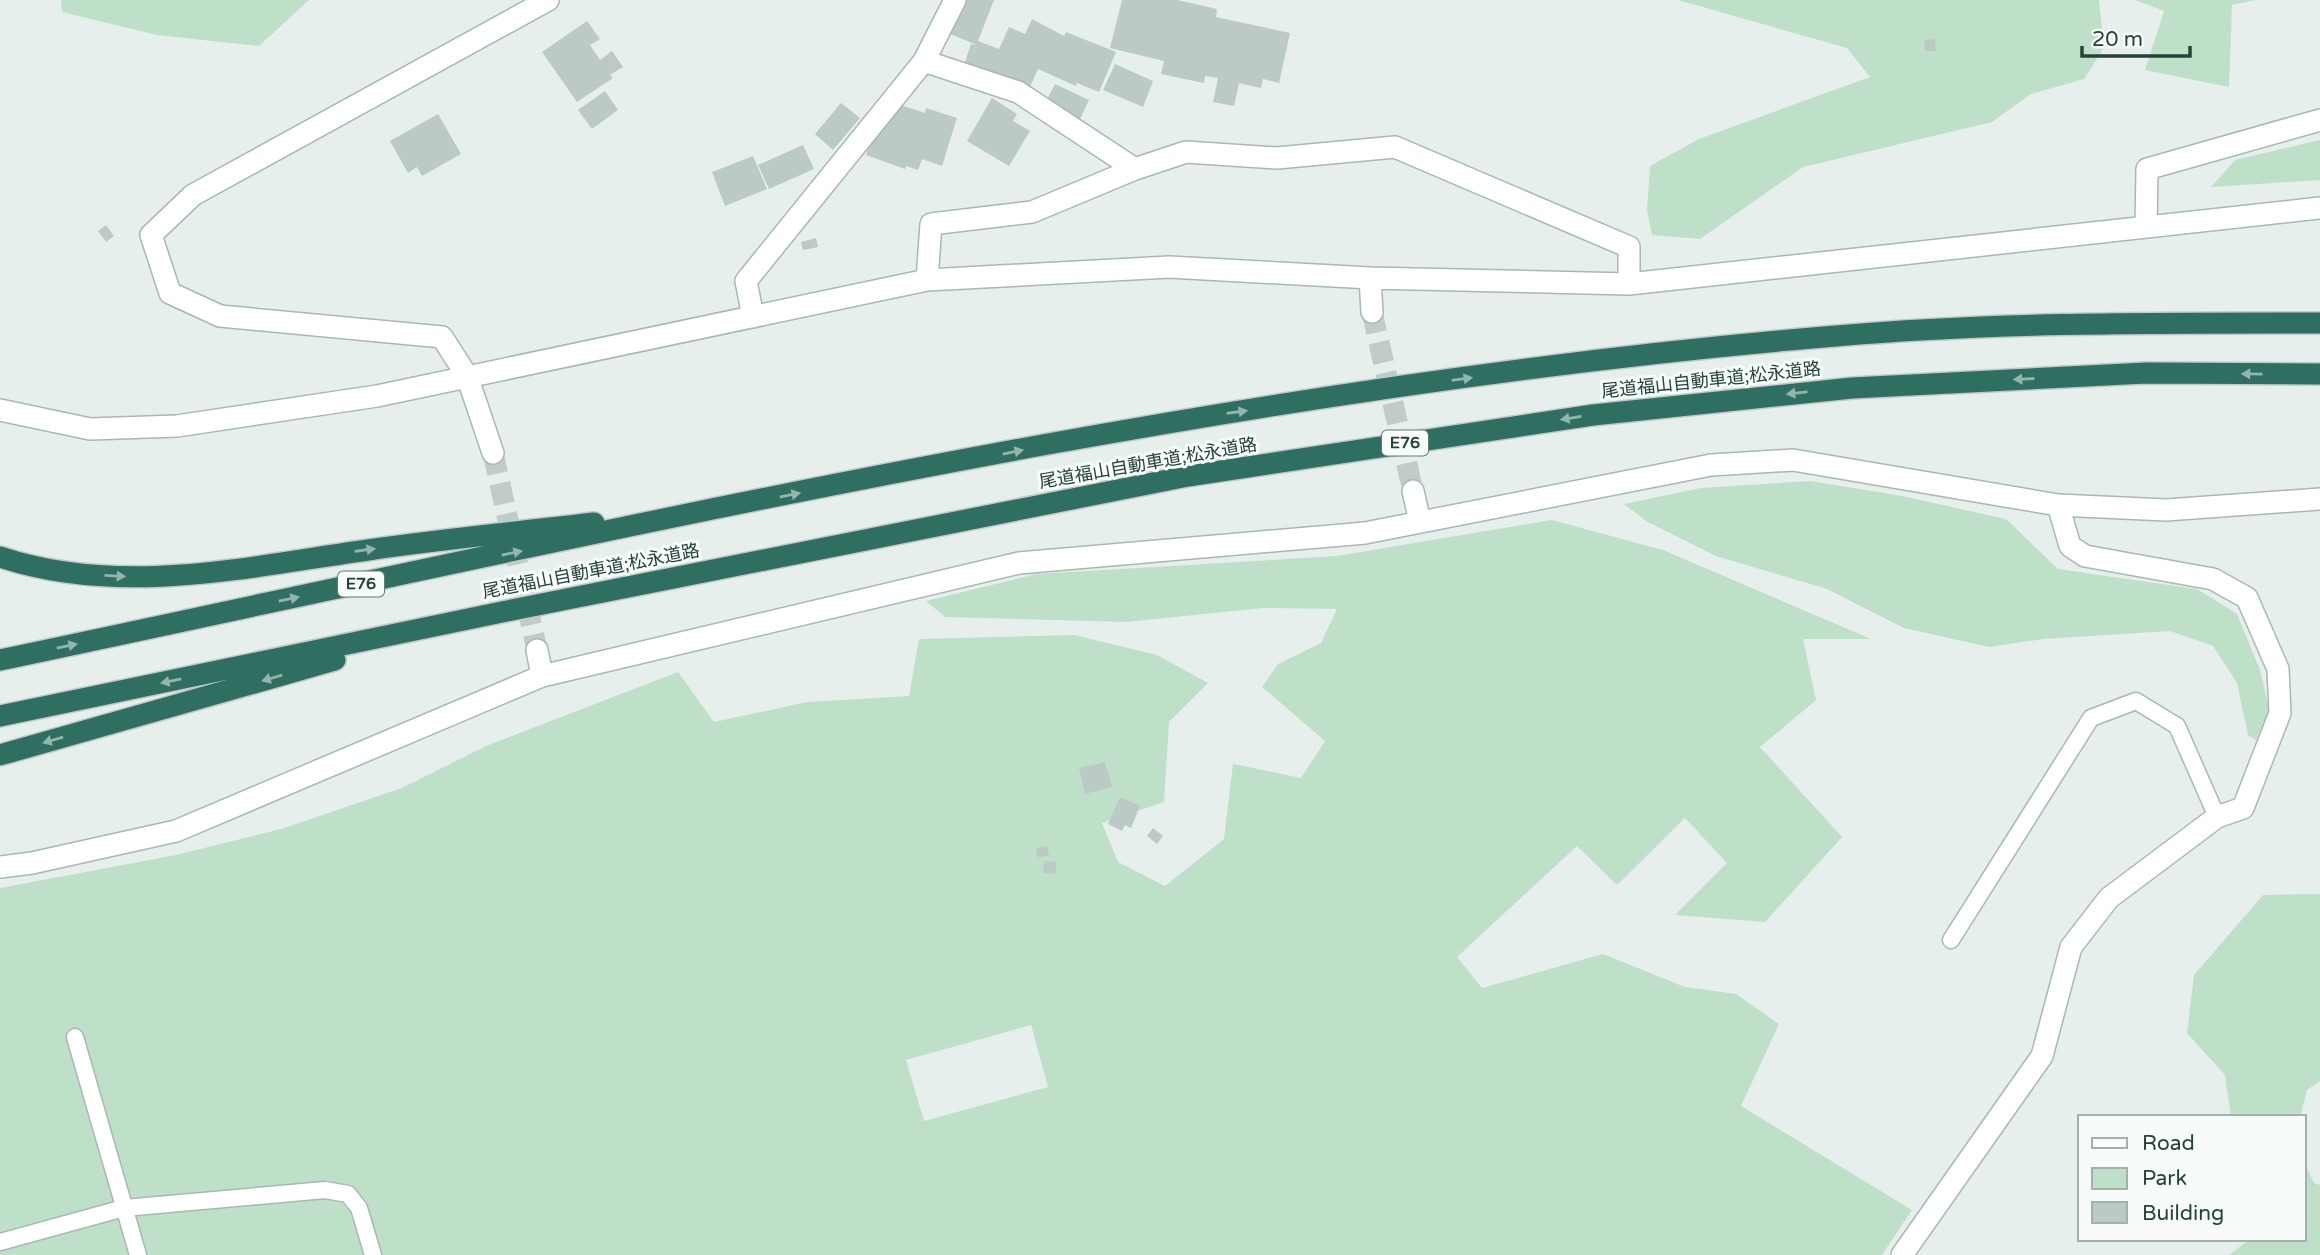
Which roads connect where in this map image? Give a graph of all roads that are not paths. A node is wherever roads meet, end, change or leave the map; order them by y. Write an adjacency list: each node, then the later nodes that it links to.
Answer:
1 (548, 0): 15 (street)
2 (954, 0): 3 (street)
3 (923, 61): 5 (street); 12 (street)
4 (2320, 120): 7 (street)
5 (1135, 169): 9 (street); 10 (street)
6 (2320, 208): 7 (street)
7 (2146, 227): 10 (street)
8 (1370, 278): 9 (street); 10 (street); 11 (street)
9 (927, 280): 12 (street)
10 (1629, 284)
11 (1372, 312)
12 (753, 317): 15 (street)
13 (2320, 323): 21 (highway, 尾道福山自動車道;松永道路 / E76, one-way to 13)
14 (2320, 374): 24 (highway, 尾道福山自動車道;松永道路 / E76, one-way to 24)
15 (467, 376): 16 (street); 17 (street)
16 (0, 410)
17 (493, 453)
18 (1413, 491): 22 (street)
19 (2320, 499): 20 (street)
20 (2058, 505): 22 (street); 30 (street)
21 (723, 508): 23 (highway, one-way to 21); 26 (highway, 尾道福山自動車道;松永道路 / E76, one-way to 21)
22 (1420, 522): 27 (street)
23 (0, 557)
24 (502, 612): 28 (highway, 尾道福山自動車道;松永道路 / E76, one-way to 28); 29 (highway, one-way to 29)
25 (537, 650): 27 (street)
26 (0, 660)
27 (542, 676): 31 (street)
28 (0, 716)
29 (0, 755)
30 (2217, 817): 32 (lane); 38 (street)
31 (0, 867)
32 (1951, 940)
33 (75, 1037): 34 (lane)
34 (124, 1208): 35 (lane); 36 (lane); 37 (lane)
35 (0, 1242)
36 (138, 1255)
37 (373, 1255)
38 (1902, 1255)

